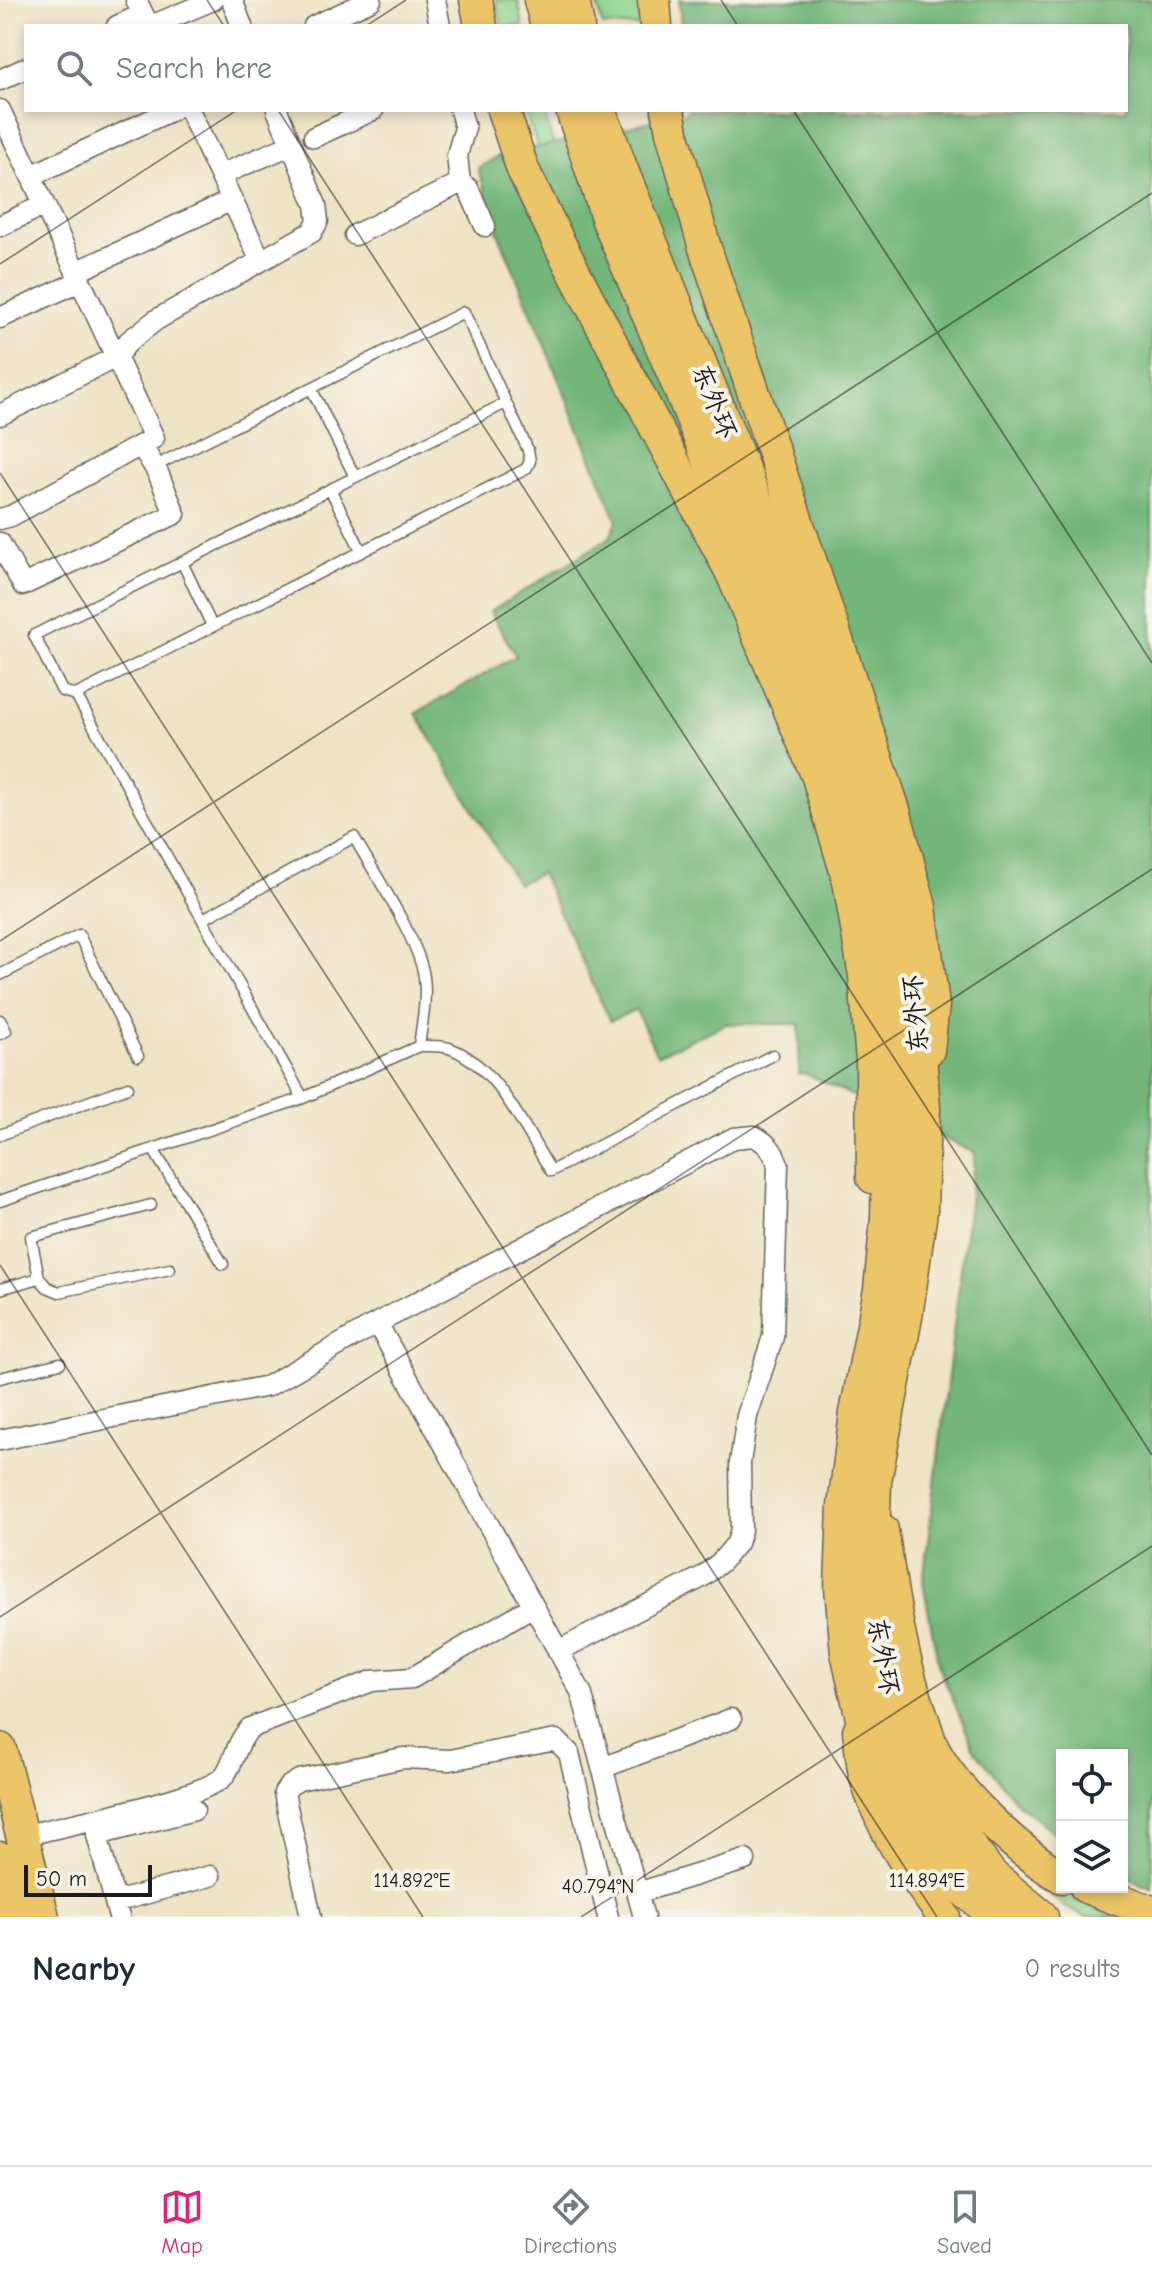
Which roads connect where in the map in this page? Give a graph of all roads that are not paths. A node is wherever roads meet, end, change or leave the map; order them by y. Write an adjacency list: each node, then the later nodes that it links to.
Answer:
1 (213, 0): 9 (street)
2 (232, 0): 11 (street)
3 (371, 0): 12 (street)
4 (435, 0): 13 (street)
5 (476, 0): 14 (main road)
6 (541, 0): 15 (highway)
7 (572, 0): 16 (highway)
8 (654, 0): 17 (main road)
9 (145, 16): 10 (street)
10 (123, 24)
11 (241, 24)
12 (318, 24)
13 (440, 24)
14 (481, 24)
15 (547, 24)
16 (577, 24)
17 (656, 24)
18 (24, 69): 19 (street)
19 (0, 80)
20 (0, 110): 33 (street)
21 (168, 112): 33 (street)
22 (190, 112): 32 (street)
23 (278, 112): 31 (street)
24 (369, 112): 30 (street)
25 (461, 112): 34 (street)
26 (504, 112): 78 (main road)
27 (574, 112): 78 (highway, 东外环)
28 (600, 112): 66 (highway, 东外环)
29 (668, 112): 66 (main road)
30 (314, 137)
31 (291, 145): 32 (street); 40 (street)
32 (220, 175): 35 (street)
33 (31, 176): 36 (street)
34 (460, 183): 38 (street); 39 (street)
35 (232, 200): 40 (street); 41 (street)
36 (44, 205): 37 (street); 41 (street)
37 (0, 226)
38 (485, 226)
39 (355, 235)
40 (261, 261): 43 (street)
41 (78, 277): 42 (street); 43 (street)
42 (0, 318)
43 (116, 357): 46 (street); 47 (street)
44 (311, 388): 45 (lane); 48 (lane); 49 (lane)
45 (506, 403): 49 (lane); 53 (lane)
46 (0, 415)
47 (141, 445): 51 (street); 52 (street)
48 (165, 461)
49 (355, 477): 50 (lane)
50 (330, 489): 53 (lane); 54 (lane)
51 (0, 519)
52 (0, 543)
53 (362, 552): 55 (lane)
54 (182, 562): 55 (lane); 56 (lane)
55 (212, 626): 56 (lane)
56 (76, 695): 57 (lane)
57 (203, 919): 61 (lane); 65 (lane)
58 (0, 975): 63 (lane)
59 (0, 1020): 60 (lane)
60 (0, 1034)
61 (419, 1046): 62 (lane); 65 (lane)
62 (773, 1055)
63 (138, 1056)
64 (128, 1087): 67 (lane)
65 (303, 1098): 68 (lane)
66 (923, 1109): 80 (highway, 东外环)
67 (0, 1135)
68 (153, 1149): 69 (lane); 71 (lane)
69 (0, 1201)
70 (151, 1205): 73 (lane)
71 (223, 1264)
72 (170, 1269): 73 (lane)
73 (39, 1278): 74 (lane)
74 (0, 1289)
75 (377, 1323): 79 (street); 81 (street); 82 (street)
76 (60, 1363): 77 (lane)
77 (0, 1378)
78 (863, 1380): 83 (highway, 东外环)
79 (0, 1440)
80 (874, 1481): 90 (main road); 103 (highway, 东外环)
81 (533, 1606): 82 (street); 88 (street)
82 (558, 1651): 86 (street)
83 (848, 1652): 101 (main road); 102 (highway, 东外环)
84 (731, 1719): 86 (street)
85 (0, 1749): 88 (main road)
86 (602, 1768): 92 (street)
87 (194, 1810): 94 (street)
88 (11, 1847): 96 (main road); 97 (main road)
89 (745, 1860): 92 (street)
90 (1056, 1872)
91 (210, 1876): 94 (street)
92 (637, 1893): 100 (street)
93 (1102, 1893): 95 (main road)
94 (117, 1910)
95 (1152, 1912)
96 (15, 1917)
97 (43, 1917)
98 (311, 1917): 99 (street)
99 (608, 1917)
100 (644, 1917)
101 (944, 1917)
102 (998, 1917)
103 (1041, 1917)

